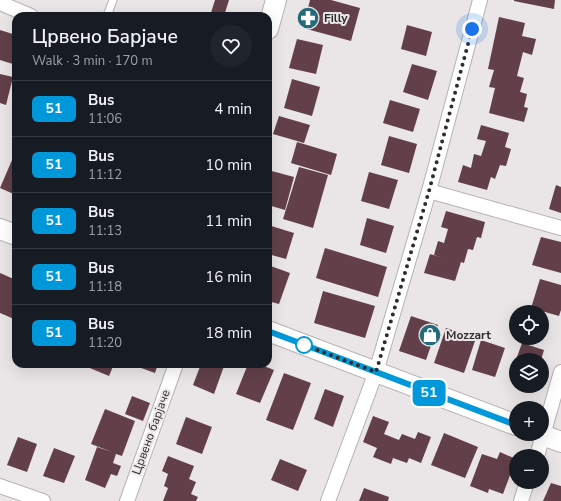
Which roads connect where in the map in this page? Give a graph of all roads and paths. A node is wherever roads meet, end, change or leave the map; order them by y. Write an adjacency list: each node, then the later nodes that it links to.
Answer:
1 (113, 0): 6 (lane)
2 (276, 0): 7 (street)
3 (480, 0): 8 (street)
4 (0, 3): 5 (street)
5 (22, 12)
6 (108, 12)
7 (272, 14)
8 (429, 191): 9 (street); 14 (street)
9 (561, 228)
10 (0, 229): 11 (street)
11 (12, 234)
12 (272, 333): 14 (street)
13 (175, 368): 21 (street, Црвено барјаче)
14 (376, 372): 16 (street); 22 (street)
15 (561, 372): 17 (street)
16 (509, 422)
17 (549, 432)
18 (0, 486): 20 (street)
19 (525, 489): 23 (street)
20 (43, 501)
21 (127, 501)
22 (328, 501)
23 (521, 501)

